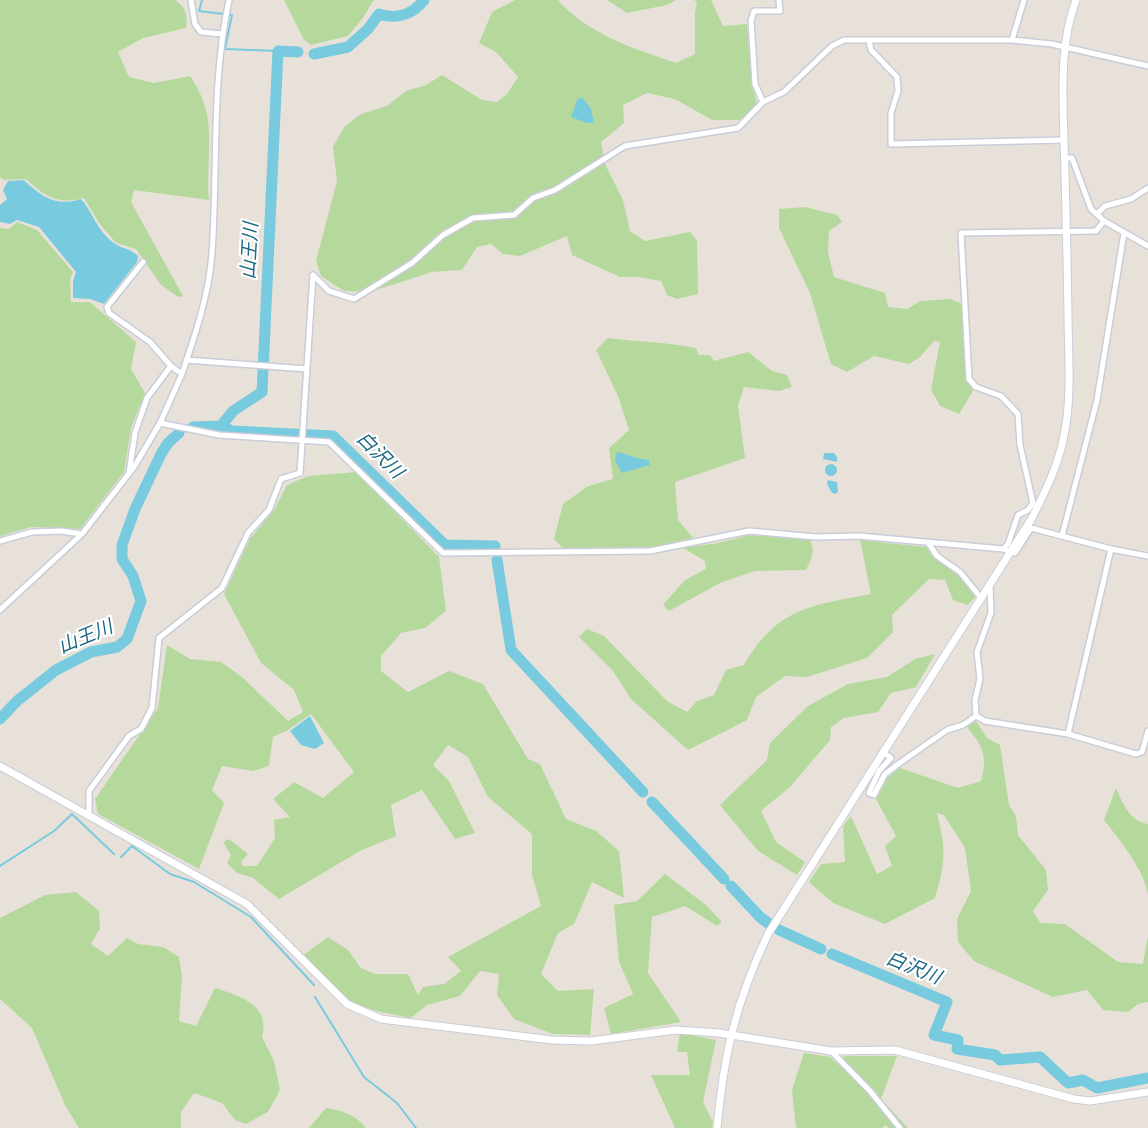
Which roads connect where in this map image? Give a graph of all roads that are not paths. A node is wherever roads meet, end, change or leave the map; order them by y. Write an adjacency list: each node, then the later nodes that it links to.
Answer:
1 (191, 0): 6 (street)
2 (229, 0): 6 (street)
3 (779, 0): 11 (street)
4 (1024, 0): 7 (street)
5 (1076, 0): 9 (street)
6 (222, 34): 21 (street)
7 (1012, 40): 8 (street); 9 (street)
8 (869, 41): 11 (street); 12 (street)
9 (1064, 46): 10 (street); 12 (street)
10 (1148, 66)
11 (763, 102): 23 (street)
12 (1064, 140): 13 (street)
13 (1065, 158): 15 (street); 17 (street)
14 (1148, 188): 15 (street)
15 (1097, 214): 16 (street)
16 (1104, 221): 17 (street); 18 (street)
17 (1066, 231): 32 (street); 34 (street)
18 (1124, 233): 19 (street); 29 (street)
19 (1148, 246)
20 (143, 262): 22 (street)
21 (186, 360): 23 (street); 24 (street)
22 (171, 366): 24 (street); 27 (street)
23 (306, 369): 26 (street)
24 (182, 374): 25 (street)
25 (160, 423): 26 (street); 27 (street)
26 (301, 442): 31 (street); 44 (street)
27 (129, 473): 28 (street)
28 (82, 534): 30 (street); 38 (street)
29 (1062, 536): 33 (street); 34 (street)
30 (0, 541)
31 (929, 544): 32 (street); 37 (street)
32 (1003, 549): 34 (street)
33 (1111, 549): 35 (street); 41 (street)
34 (1011, 551): 36 (street)
35 (1148, 556)
36 (990, 584): 37 (street); 39 (street)
37 (981, 598): 42 (street)
38 (0, 610)
39 (976, 716): 41 (street); 42 (street)
40 (1148, 731): 41 (street)
41 (1068, 734)
42 (883, 752): 45 (street)
43 (0, 766): 44 (street)
44 (90, 816): 45 (street)
45 (730, 1035): 46 (street); 48 (street)
46 (831, 1051): 47 (street); 49 (street)
47 (1148, 1092)
48 (716, 1128)
49 (900, 1128)

